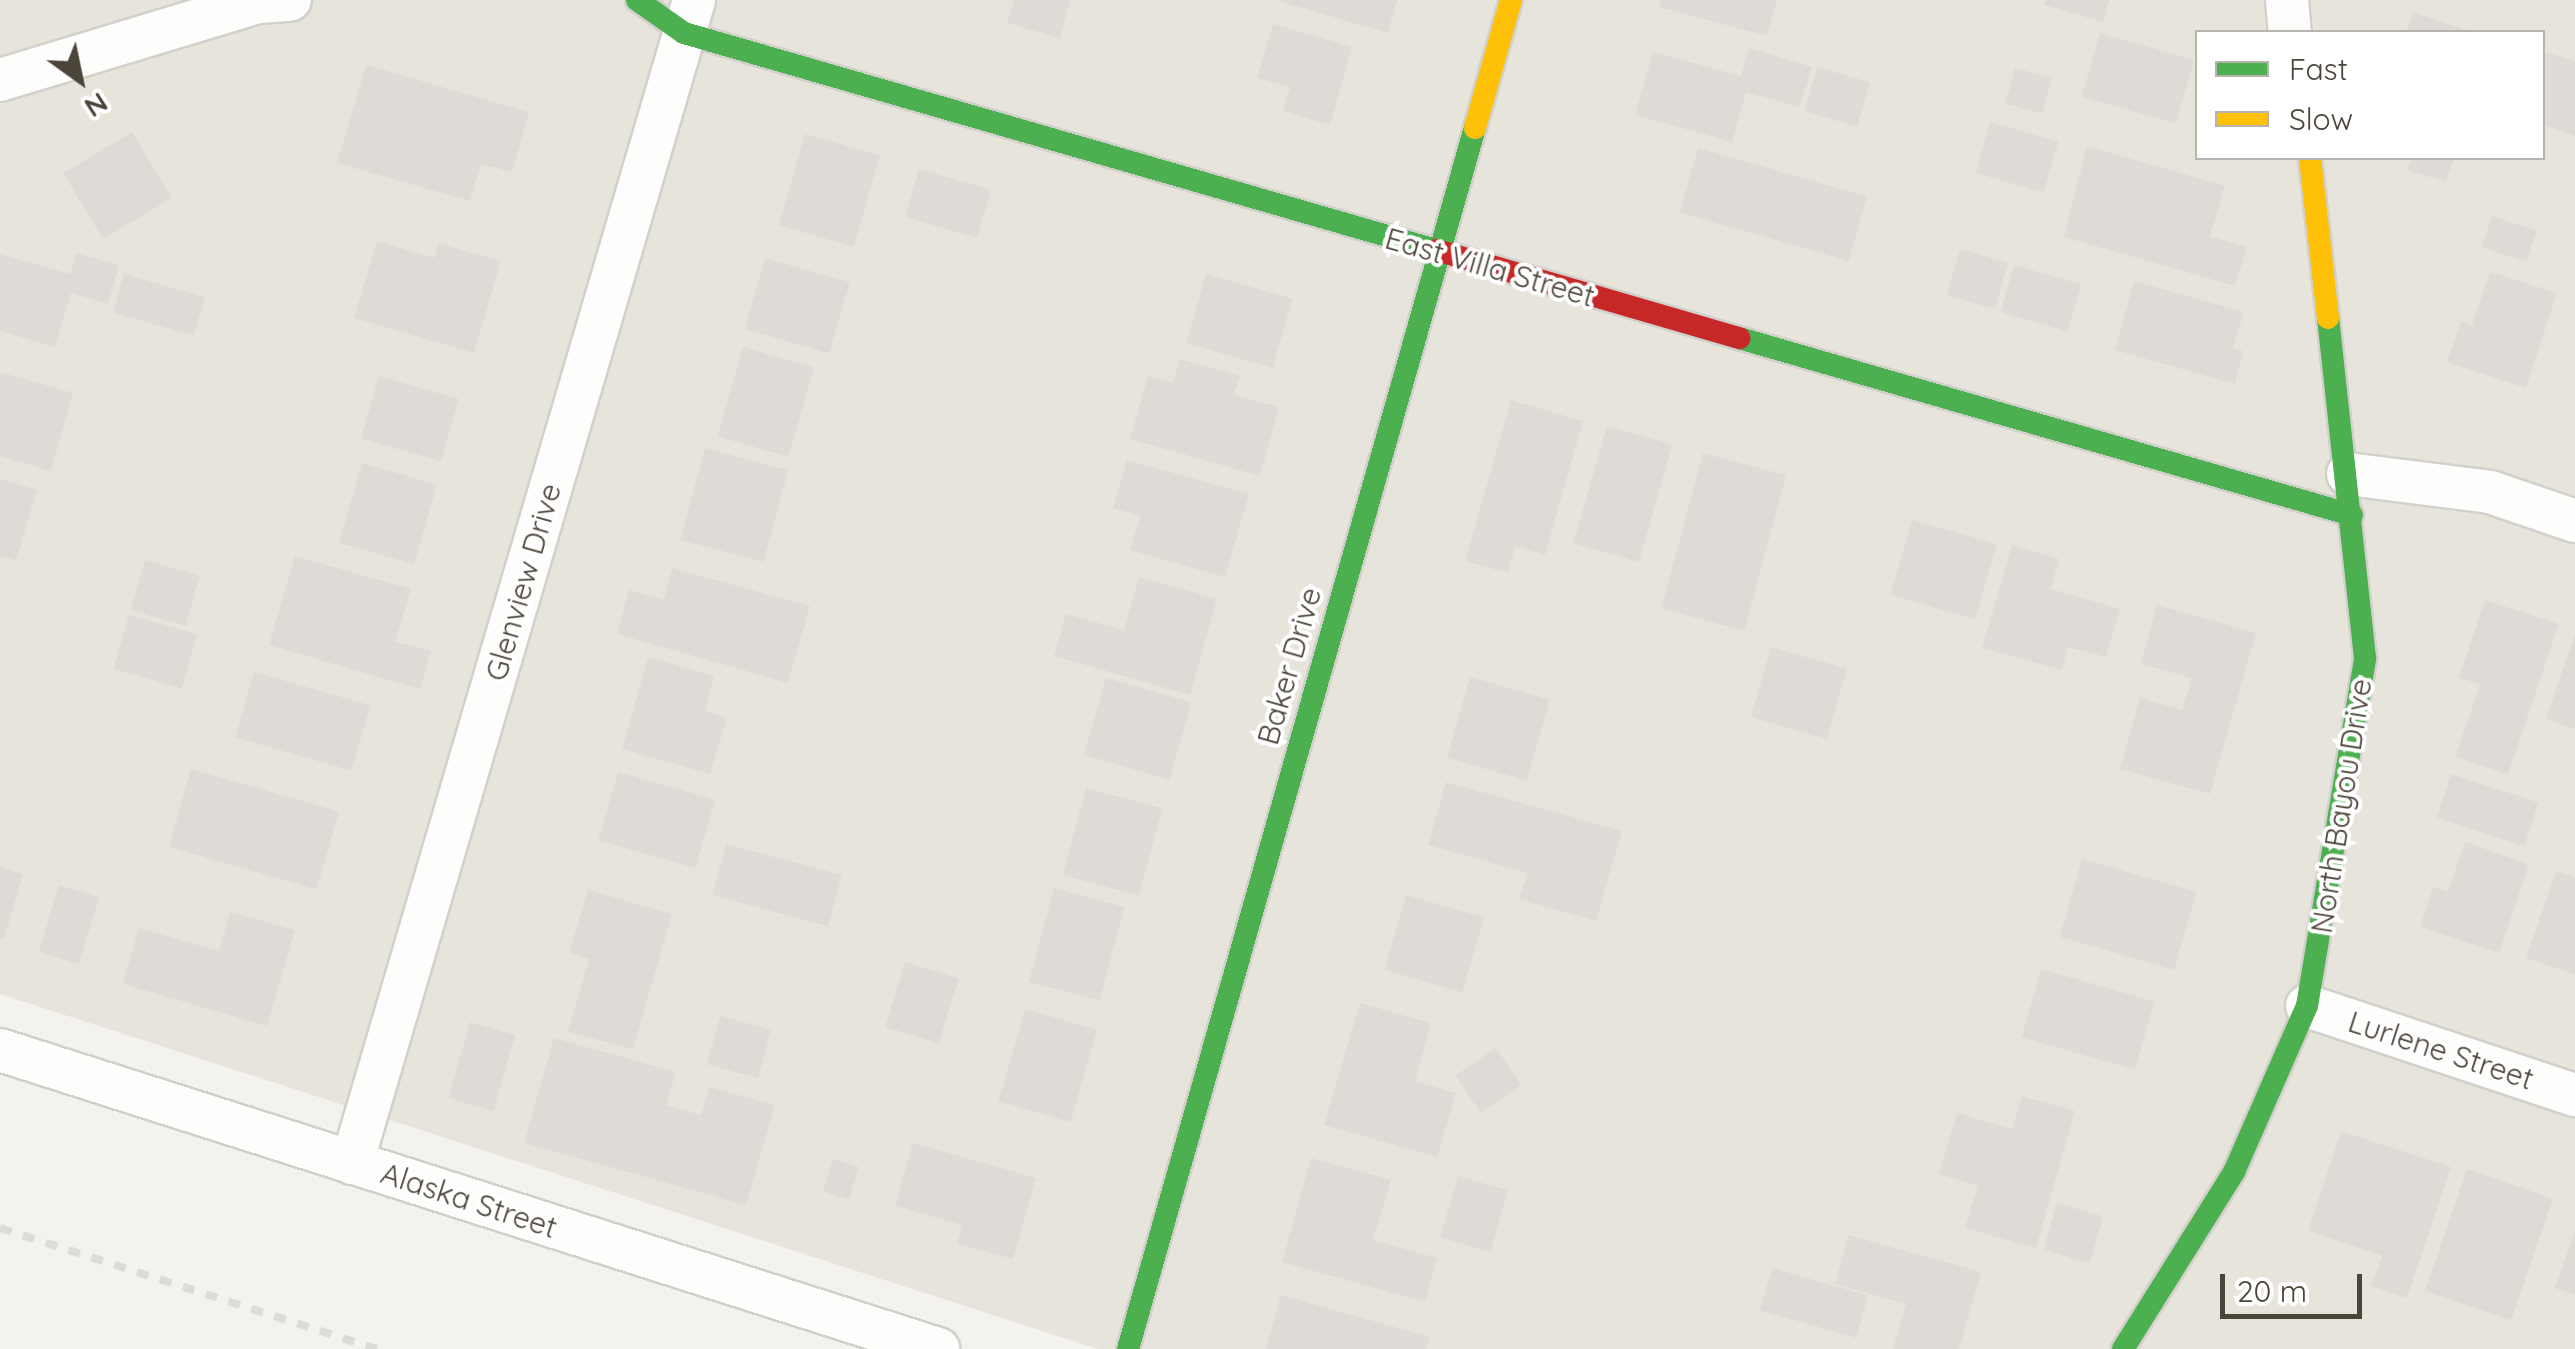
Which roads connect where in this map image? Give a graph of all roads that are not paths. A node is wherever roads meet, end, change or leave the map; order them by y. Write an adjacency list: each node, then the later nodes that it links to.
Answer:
1 (290, 0): 7 (street)
2 (637, 0): 5 (street, East Villa Street)
3 (1510, 0): 9 (street, Baker Drive)
4 (2287, 0): 6 (street)
5 (689, 16): 9 (street, East Villa Street); 15 (street, Glenview Drive)
6 (2290, 30)
7 (0, 80)
8 (2310, 160): 10 (street, North Bayou Drive)
9 (1436, 251): 10 (street, East Villa Street); 17 (street, Baker Drive)
10 (2350, 494): 11 (street, East Villa Street); 12 (street, North Bayou Drive)
11 (2575, 521)
12 (2306, 1006): 14 (street, Lurlene Street); 18 (street, North Bayou Drive)
13 (0, 1050): 15 (street, Alaska Street)
14 (2575, 1095)
15 (352, 1163): 16 (street, Alaska Street)
16 (938, 1349)
17 (1128, 1349)
18 (2124, 1349)

